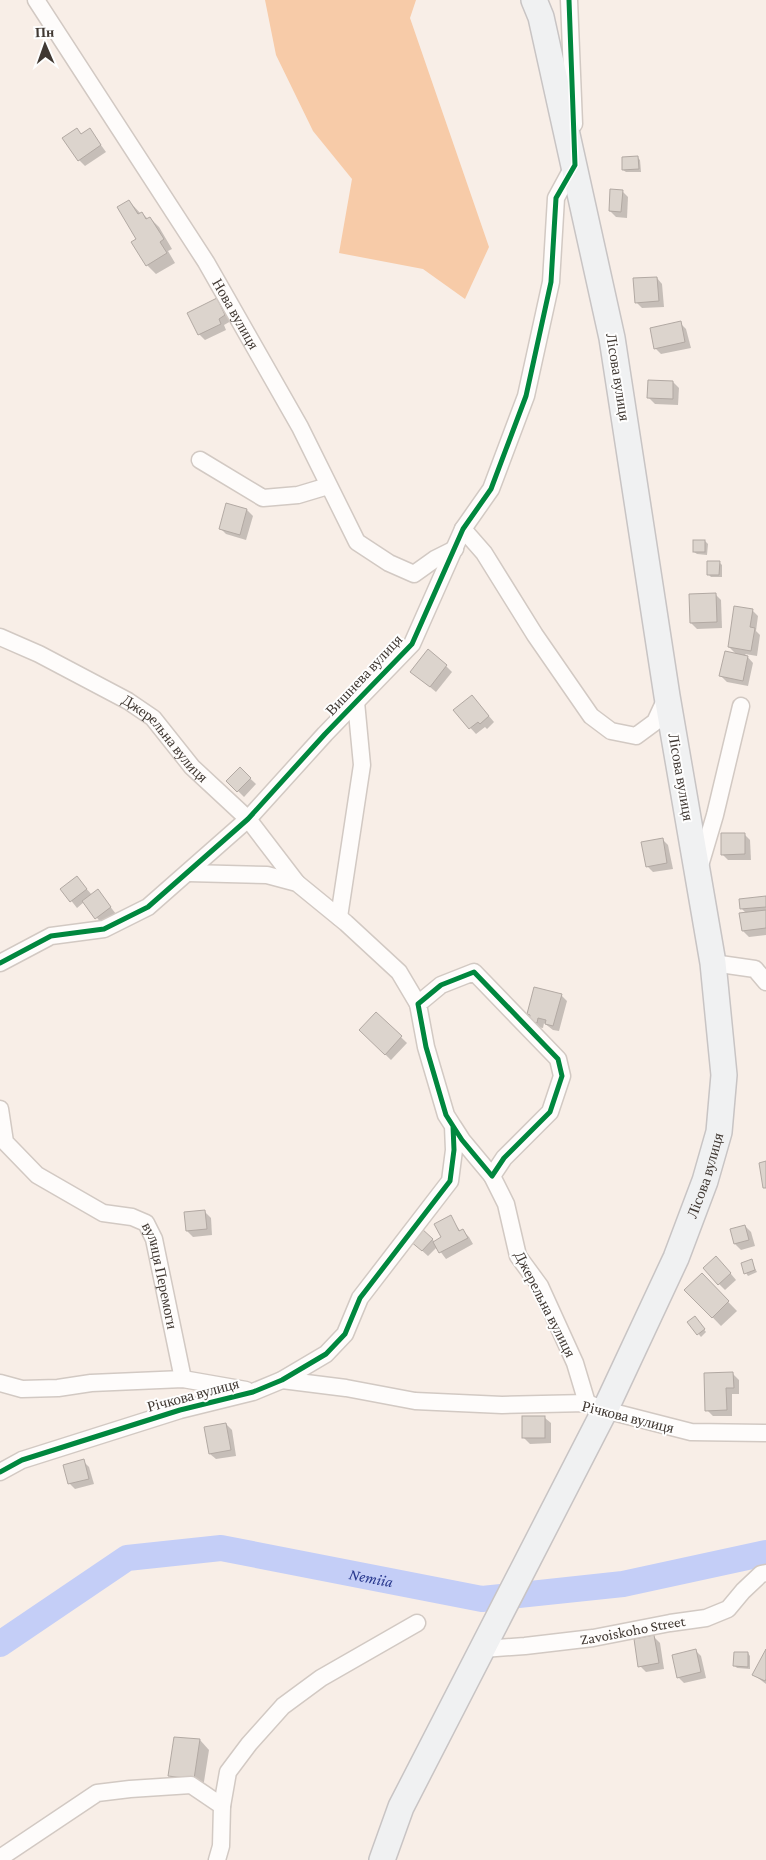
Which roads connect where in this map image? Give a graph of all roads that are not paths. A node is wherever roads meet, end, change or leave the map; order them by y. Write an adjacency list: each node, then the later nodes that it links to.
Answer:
1 (36, 0): 6 (street, Нова вулиця)
2 (534, 0): 4 (highway, Лісова вулиця)
3 (569, 0): 4 (street)
4 (575, 165): 7 (street, Вишнева вулиця); 10 (highway, Лісова вулиця)
5 (200, 460): 6 (street)
6 (328, 486): 8 (street, Нова вулиця)
7 (463, 529): 8 (street, Вишнева вулиця); 10 (street)
8 (455, 549): 11 (street, Вишнева вулиця)
9 (0, 637): 13 (street, Джерельна вулиця)
10 (667, 696): 15 (highway, Лісова вулиця)
11 (356, 702): 13 (street, Вишнева вулиця); 17 (street)
12 (741, 706): 15 (street)
13 (248, 819): 14 (street, Вишнева вулиця); 16 (street, Джерельна вулиця)
14 (188, 873): 16 (street, Джерельна вулиця); 18 (street, Вишнева вулиця)
15 (698, 874): 19 (highway, Лісова вулиця)
16 (297, 883): 17 (street, Джерельна вулиця)
17 (339, 917): 21 (street, Джерельна вулиця)
18 (0, 963)
19 (713, 963): 20 (street); 30 (highway, Лісова вулиця)
20 (766, 982)
21 (418, 1004): 23 (street, Джерельна вулиця); 24 (street)
22 (0, 1109): 26 (street, вулиця Перемоги)
23 (453, 1126): 24 (street, Джерельна вулиця); 25 (street, Джерельна вулиця)
24 (492, 1176): 30 (street, Джерельна вулиця)
25 (360, 1298): 27 (street, Річкова вулиця)
26 (183, 1379): 28 (street); 29 (street)
27 (282, 1380): 29 (street, Річкова вулиця); 30 (street, Річкова вулиця)
28 (0, 1383)
29 (253, 1392): 32 (street, Річкова вулиця)
30 (596, 1406): 31 (street, Річкова вулиця); 35 (highway, Лісова вулиця)
31 (766, 1433)
32 (0, 1472)
33 (766, 1573): 35 (street, Zavoiskoho Street)
34 (417, 1623): 36 (street)
35 (483, 1648): 39 (highway, Лісова вулиця)
36 (222, 1806): 37 (street); 38 (street)
37 (0, 1858)
38 (217, 1860)
39 (382, 1860)

